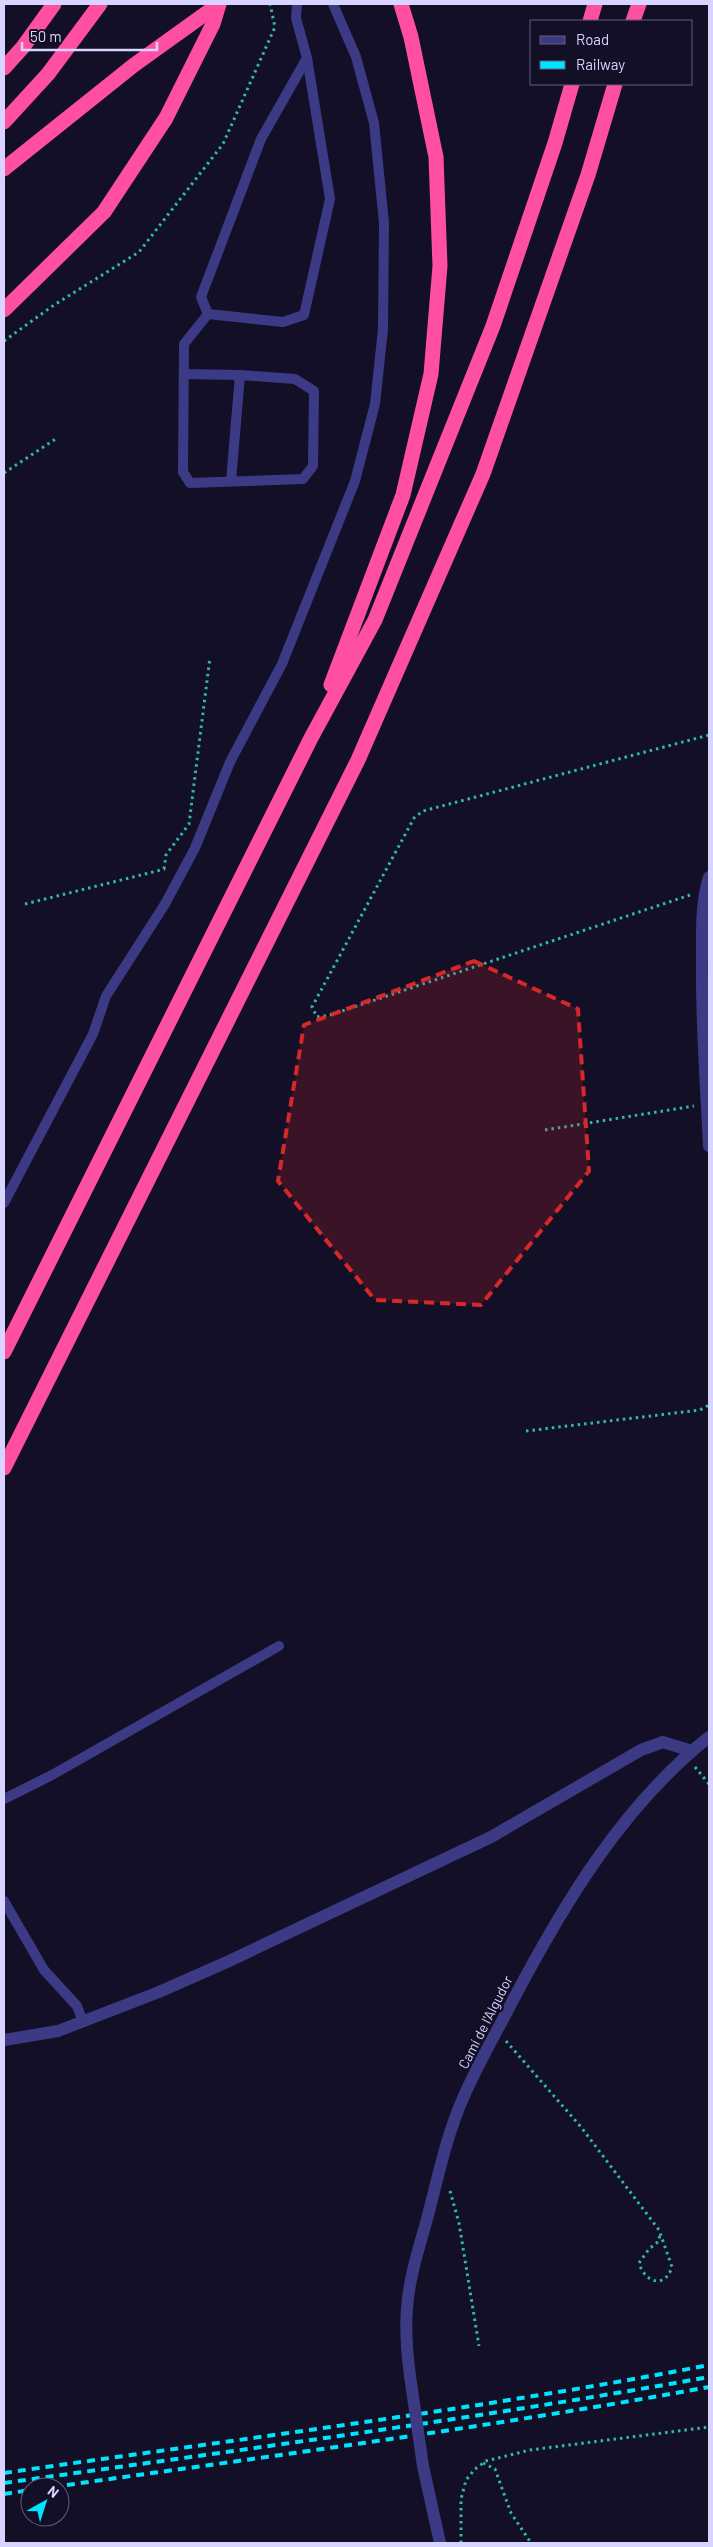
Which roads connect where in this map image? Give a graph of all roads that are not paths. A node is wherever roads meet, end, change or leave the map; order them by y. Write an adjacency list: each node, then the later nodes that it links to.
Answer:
1 (54, 4): 12 (highway)
2 (100, 4): 15 (highway)
3 (219, 4): 16 (highway); 17 (highway)
4 (297, 4): 11 (lane)
5 (333, 4): 25 (lane)
6 (400, 4): 22 (highway)
7 (595, 4): 9 (highway)
8 (639, 4): 10 (highway)
9 (590, 20)
10 (633, 20)
11 (307, 58): 18 (lane); 18 (lane)
12 (4, 68)
13 (572, 85): 22 (highway)
14 (615, 85): 27 (highway)
15 (4, 122)
16 (4, 169)
17 (4, 310)
18 (208, 314): 19 (lane)
19 (184, 374): 20 (lane); 21 (lane)
20 (240, 375): 21 (lane); 21 (lane)
21 (231, 481)
22 (311, 738): 26 (highway)
23 (709, 877): 24 (street)
24 (709, 1146)
25 (4, 1203)
26 (4, 1352)
27 (4, 1468)
28 (279, 1646): 31 (lane)
29 (709, 1737): 30 (street, Camí de l'Algudor)
30 (689, 1754): 33 (street); 35 (street, Camí de l'Algudor, bridge)
31 (4, 1799)
32 (4, 1901): 33 (lane)
33 (82, 2022): 34 (street)
34 (4, 2040)
35 (440, 2543)

